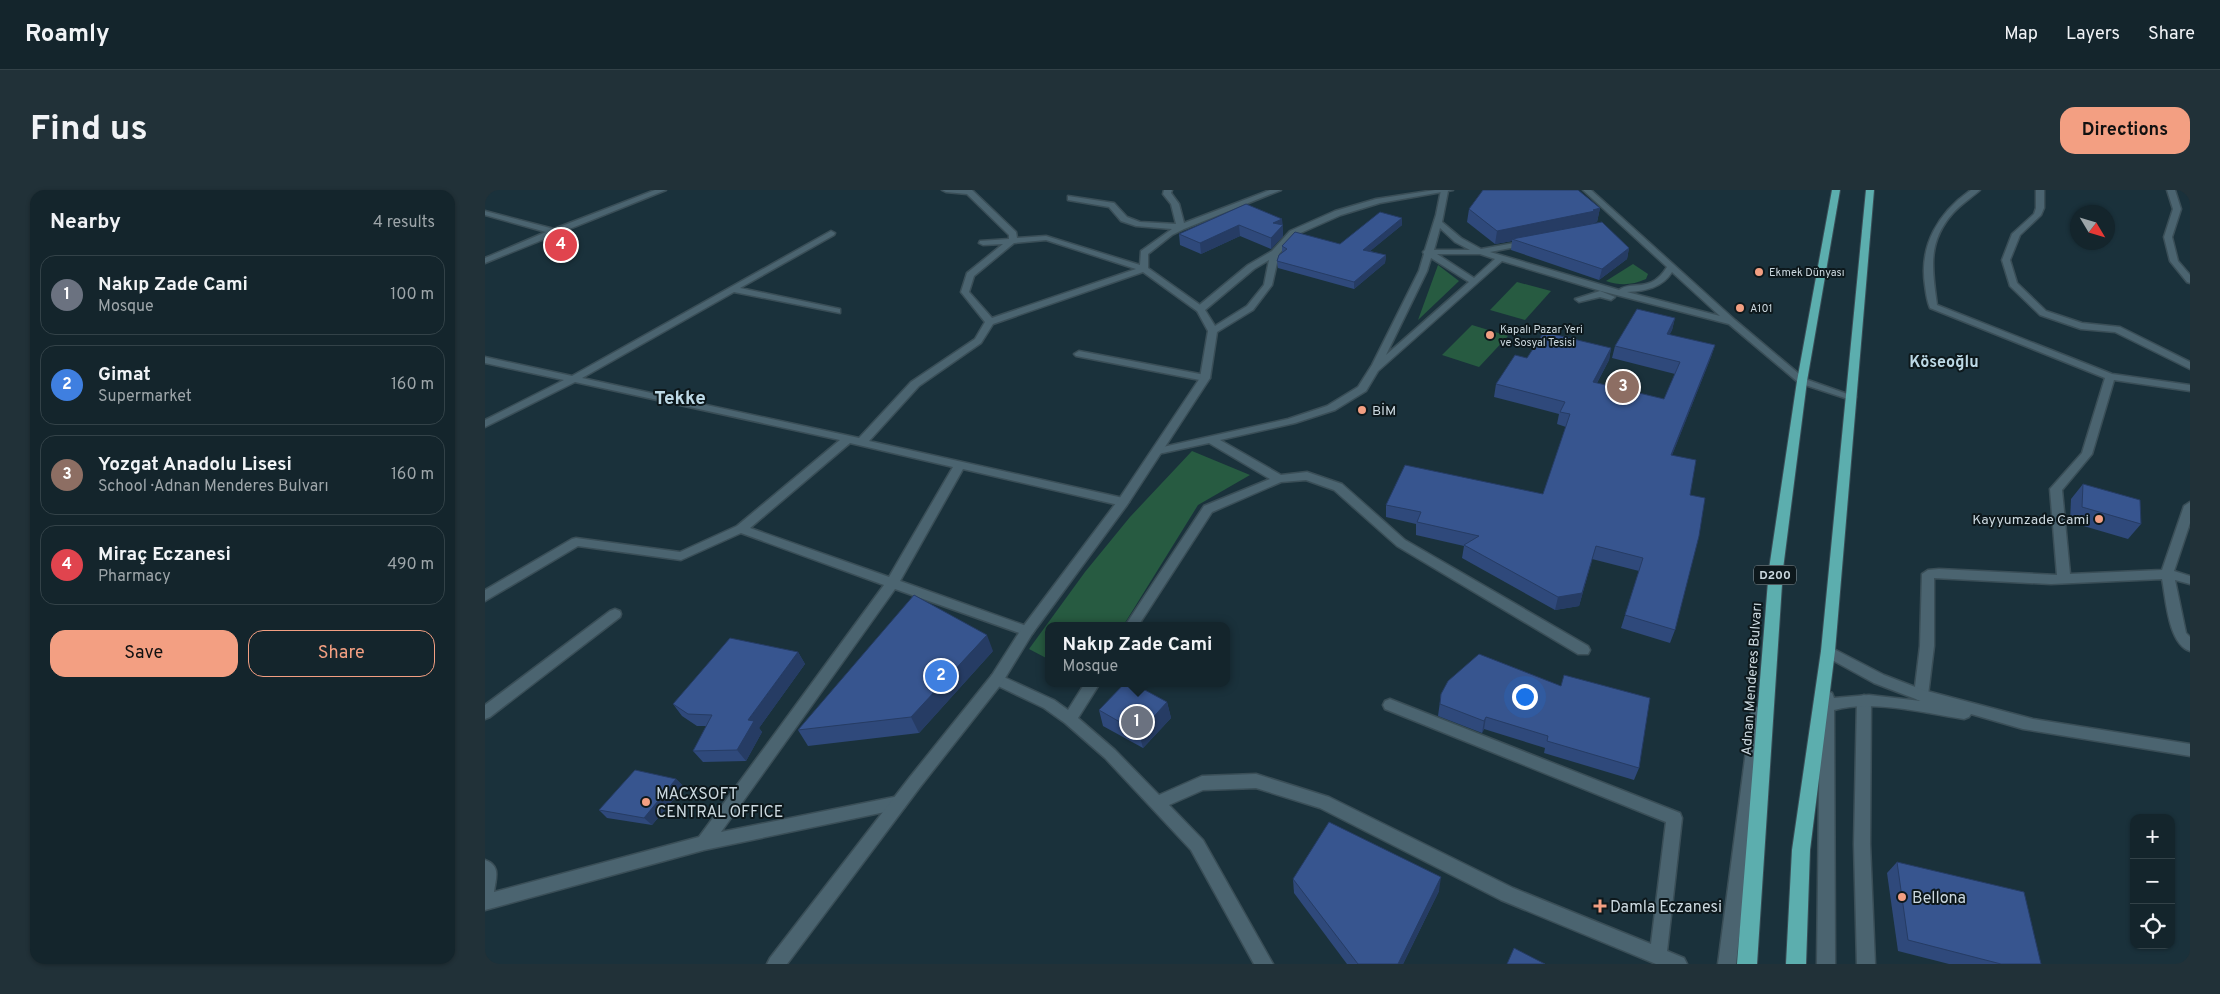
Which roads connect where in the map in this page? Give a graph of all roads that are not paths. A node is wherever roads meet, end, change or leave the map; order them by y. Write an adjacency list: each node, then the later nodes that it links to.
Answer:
1 (662, 190): 18 (street)
2 (945, 190): 12 (street)
3 (1168, 190): 17 (street)
4 (1277, 190): 17 (street)
5 (1449, 190): 13 (street)
6 (1587, 190): 28 (street)
7 (1836, 190): 48 (highway, Adnan Menderes Bulvarı / D200)
8 (1870, 190): 50 (highway)
9 (1976, 190): 45 (street)
10 (2040, 190): 43 (street)
11 (2171, 190): 30 (street)
12 (970, 191): 20 (street)
13 (1444, 191): 16 (street); 25 (street)
14 (1071, 198): 17 (street)
15 (485, 213): 18 (street)
16 (1437, 222): 23 (street); 24 (street)
17 (1181, 227): 29 (street)
18 (554, 232): 26 (street)
19 (831, 233): 32 (street)
20 (1013, 240): 22 (street); 29 (street); 38 (street)
21 (1537, 240): 24 (street)
22 (983, 243)
23 (1427, 252): 24 (street); 31 (street); 44 (street)
24 (1480, 252): 27 (street)
25 (1275, 253): 35 (street); 40 (street)
26 (485, 260)
27 (1500, 260): 31 (street); 33 (street)
28 (1671, 266): 33 (street); 39 (street)
29 (1144, 269): 35 (street); 38 (street)
30 (2190, 280)
31 (1475, 282): 44 (street)
32 (733, 289): 36 (street); 47 (street)
33 (1604, 289): 37 (street)
34 (1579, 298): 37 (street)
35 (1200, 309): 40 (street)
36 (837, 311)
37 (1694, 312): 39 (street)
38 (990, 322): 54 (street)
39 (1732, 322): 48 (street)
40 (1213, 331): 46 (street)
41 (1079, 354): 46 (street)
42 (485, 360): 47 (street)
43 (2190, 366)
44 (1371, 374): 52 (street)
45 (2110, 377): 49 (street); 63 (street)
46 (1205, 378): 55 (street)
47 (572, 380): 51 (street); 53 (street)
48 (1802, 382): 50 (street); 61 (highway, Adnan Menderes Bulvarı / D200)
49 (2190, 388)
50 (1851, 397): 72 (highway)
51 (485, 424)
52 (1209, 438): 55 (street); 57 (street)
53 (848, 439): 54 (street); 60 (street)
54 (861, 442): 56 (street)
55 (1158, 451): 58 (street)
56 (960, 465): 58 (street); 65 (street)
57 (1279, 479): 68 (street); 71 (street)
58 (1123, 502): 69 (street)
59 (2190, 506): 62 (street)
60 (741, 529): 65 (street); 66 (street)
61 (1776, 569): 93 (street); 94 (highway, Adnan Menderes Bulvarı / D200)
62 (2167, 574): 63 (street); 64 (street); 70 (street)
63 (2064, 579): 75 (street)
64 (2190, 580)
65 (893, 582): 69 (street); 85 (street)
66 (485, 596)
67 (615, 614): 79 (street)
68 (1134, 622)
69 (1027, 631): 73 (street)
70 (2190, 646)
71 (1583, 650)
72 (1828, 650): 75 (street); 78 (street)
73 (997, 679): 80 (street); 83 (street)
74 (1090, 687): 80 (street)
75 (1921, 695): 81 (street)
76 (1864, 701): 78 (street); 81 (street); 97 (street)
77 (1390, 705): 89 (street)
78 (1824, 707): 95 (highway); 96 (street)
79 (485, 713)
80 (1070, 719): 84 (street)
81 (2031, 724): 82 (street)
82 (2190, 750)
83 (899, 803): 85 (street); 90 (street)
84 (1157, 803): 89 (street); 91 (street)
85 (704, 843): 88 (street)
86 (485, 868): 87 (street)
87 (485, 895)
88 (485, 902)
89 (1658, 956): 92 (street)
90 (776, 964)
91 (1264, 964)
92 (1678, 964)
93 (1727, 964)
94 (1747, 964)
95 (1796, 964)
96 (1826, 964)
97 (1866, 964)

